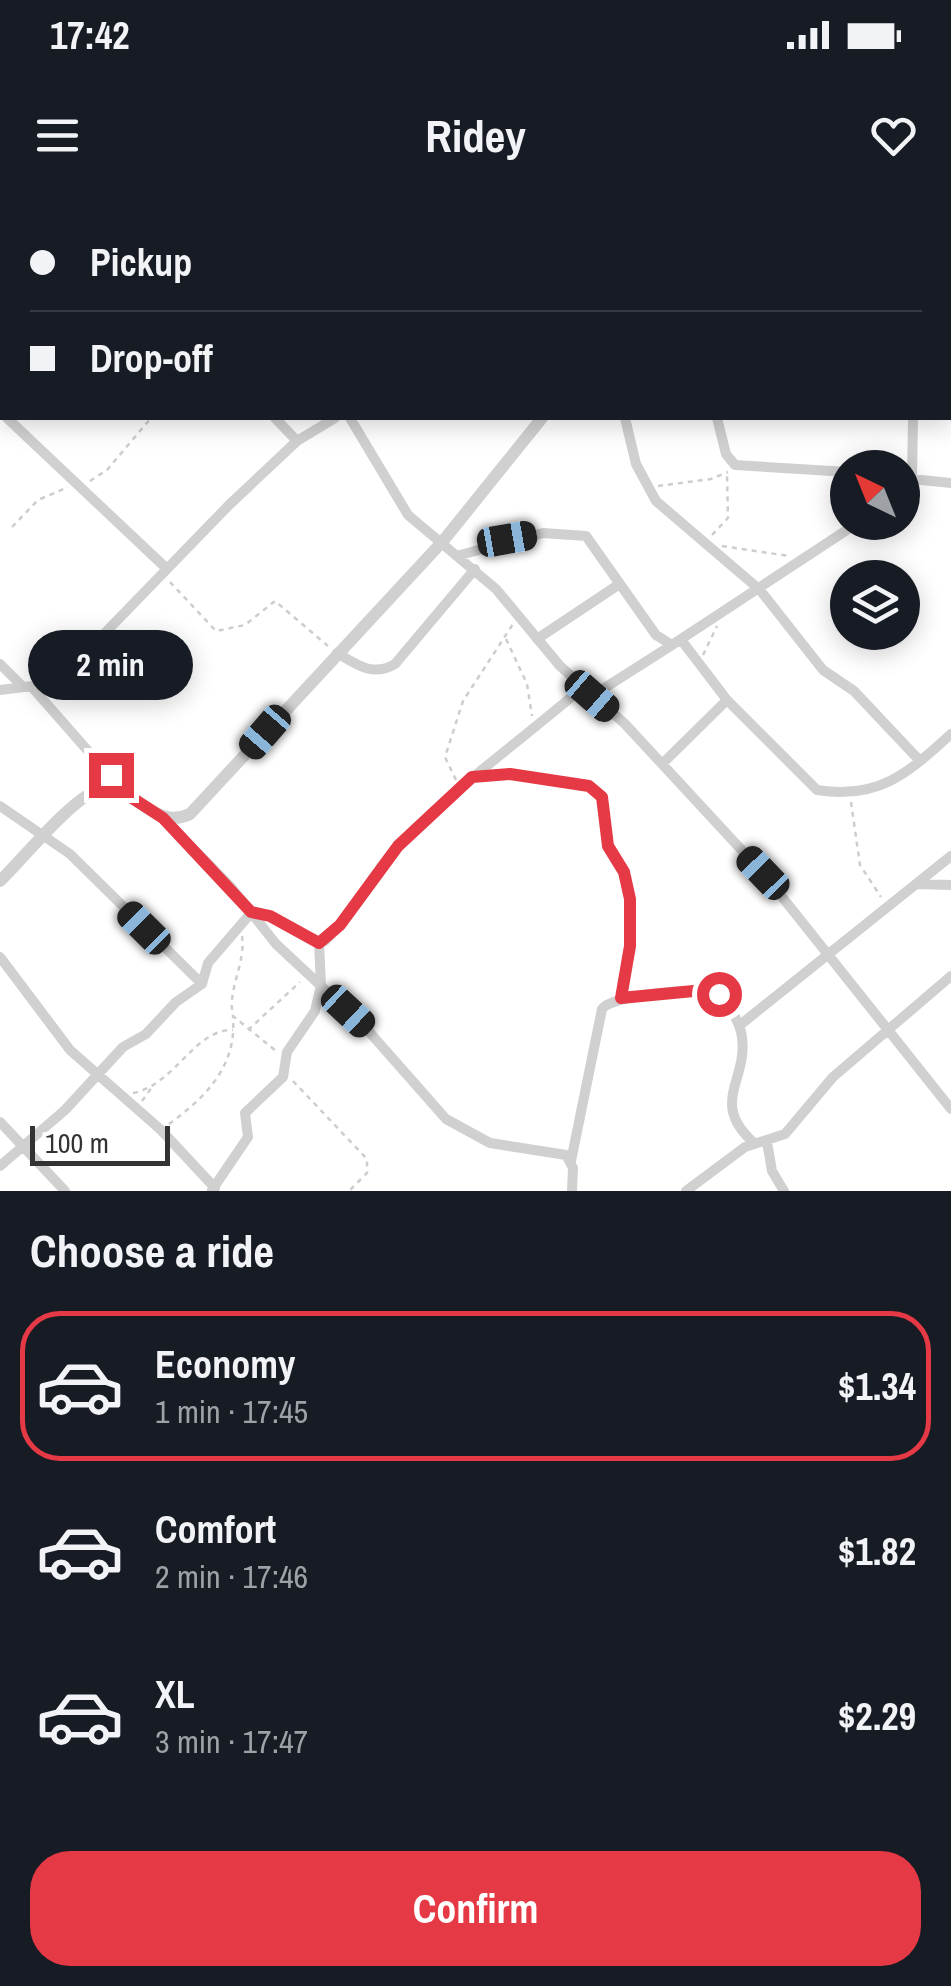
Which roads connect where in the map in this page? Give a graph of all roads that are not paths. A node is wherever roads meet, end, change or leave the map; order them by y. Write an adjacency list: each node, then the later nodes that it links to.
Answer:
1 (9, 420): 18 (street)
2 (277, 420): 9 (street)
3 (333, 420): 9 (street)
4 (351, 420): 15 (street)
5 (626, 420): 20 (street)
6 (718, 420): 11 (street)
7 (913, 420): 10 (street)
8 (537, 423): 15 (street)
9 (297, 441): 18 (street)
10 (910, 450)
11 (830, 472)
12 (920, 479): 13 (street)
13 (951, 482)
14 (833, 540): 20 (street)
15 (442, 541): 16 (street); 23 (street)
16 (460, 554): 17 (street); 19 (street)
17 (475, 569): 21 (street); 23 (street)
18 (165, 570): 25 (street)
19 (618, 585): 21 (street); 22 (street)
20 (760, 590): 22 (street); 30 (street)
21 (536, 639): 27 (street)
22 (677, 643): 27 (street); 28 (street)
23 (337, 653): 35 (street)
24 (0, 664): 25 (street)
25 (27, 686): 26 (street); 33 (street)
26 (0, 690)
27 (587, 692): 31 (street); 32 (street)
28 (728, 700): 30 (street); 31 (street)
29 (951, 734): 30 (street)
30 (920, 762)
31 (662, 764): 43 (street)
32 (472, 777): 42 (street); 50 (street)
33 (126, 794): 35 (street); 36 (street)
34 (0, 806): 36 (street)
35 (163, 818): 41 (street)
36 (46, 837): 38 (street); 48 (street)
37 (951, 856): 39 (street)
38 (0, 882)
39 (915, 884): 40 (street); 43 (street)
40 (951, 884)
41 (251, 912): 42 (street); 46 (street); 48 (street)
42 (319, 943): 45 (street)
43 (830, 954): 51 (street); 52 (street)
44 (0, 957): 53 (street)
45 (320, 959): 46 (street); 49 (street)
46 (309, 974): 49 (street)
47 (951, 976): 52 (street)
48 (202, 984): 53 (street)
49 (321, 985): 59 (street); 61 (street)
50 (621, 998): 51 (street); 59 (street)
51 (740, 1026): 57 (street)
52 (890, 1031): 54 (street); 56 (street)
53 (98, 1072): 58 (street); 61 (street)
54 (951, 1109)
55 (0, 1122): 58 (street)
56 (767, 1142): 57 (street); 65 (street)
57 (754, 1143): 64 (street)
58 (23, 1146): 60 (street); 62 (street)
59 (570, 1161): 63 (street)
60 (0, 1166)
61 (213, 1189)
62 (65, 1191)
63 (572, 1191)
64 (686, 1191)
65 (784, 1191)

